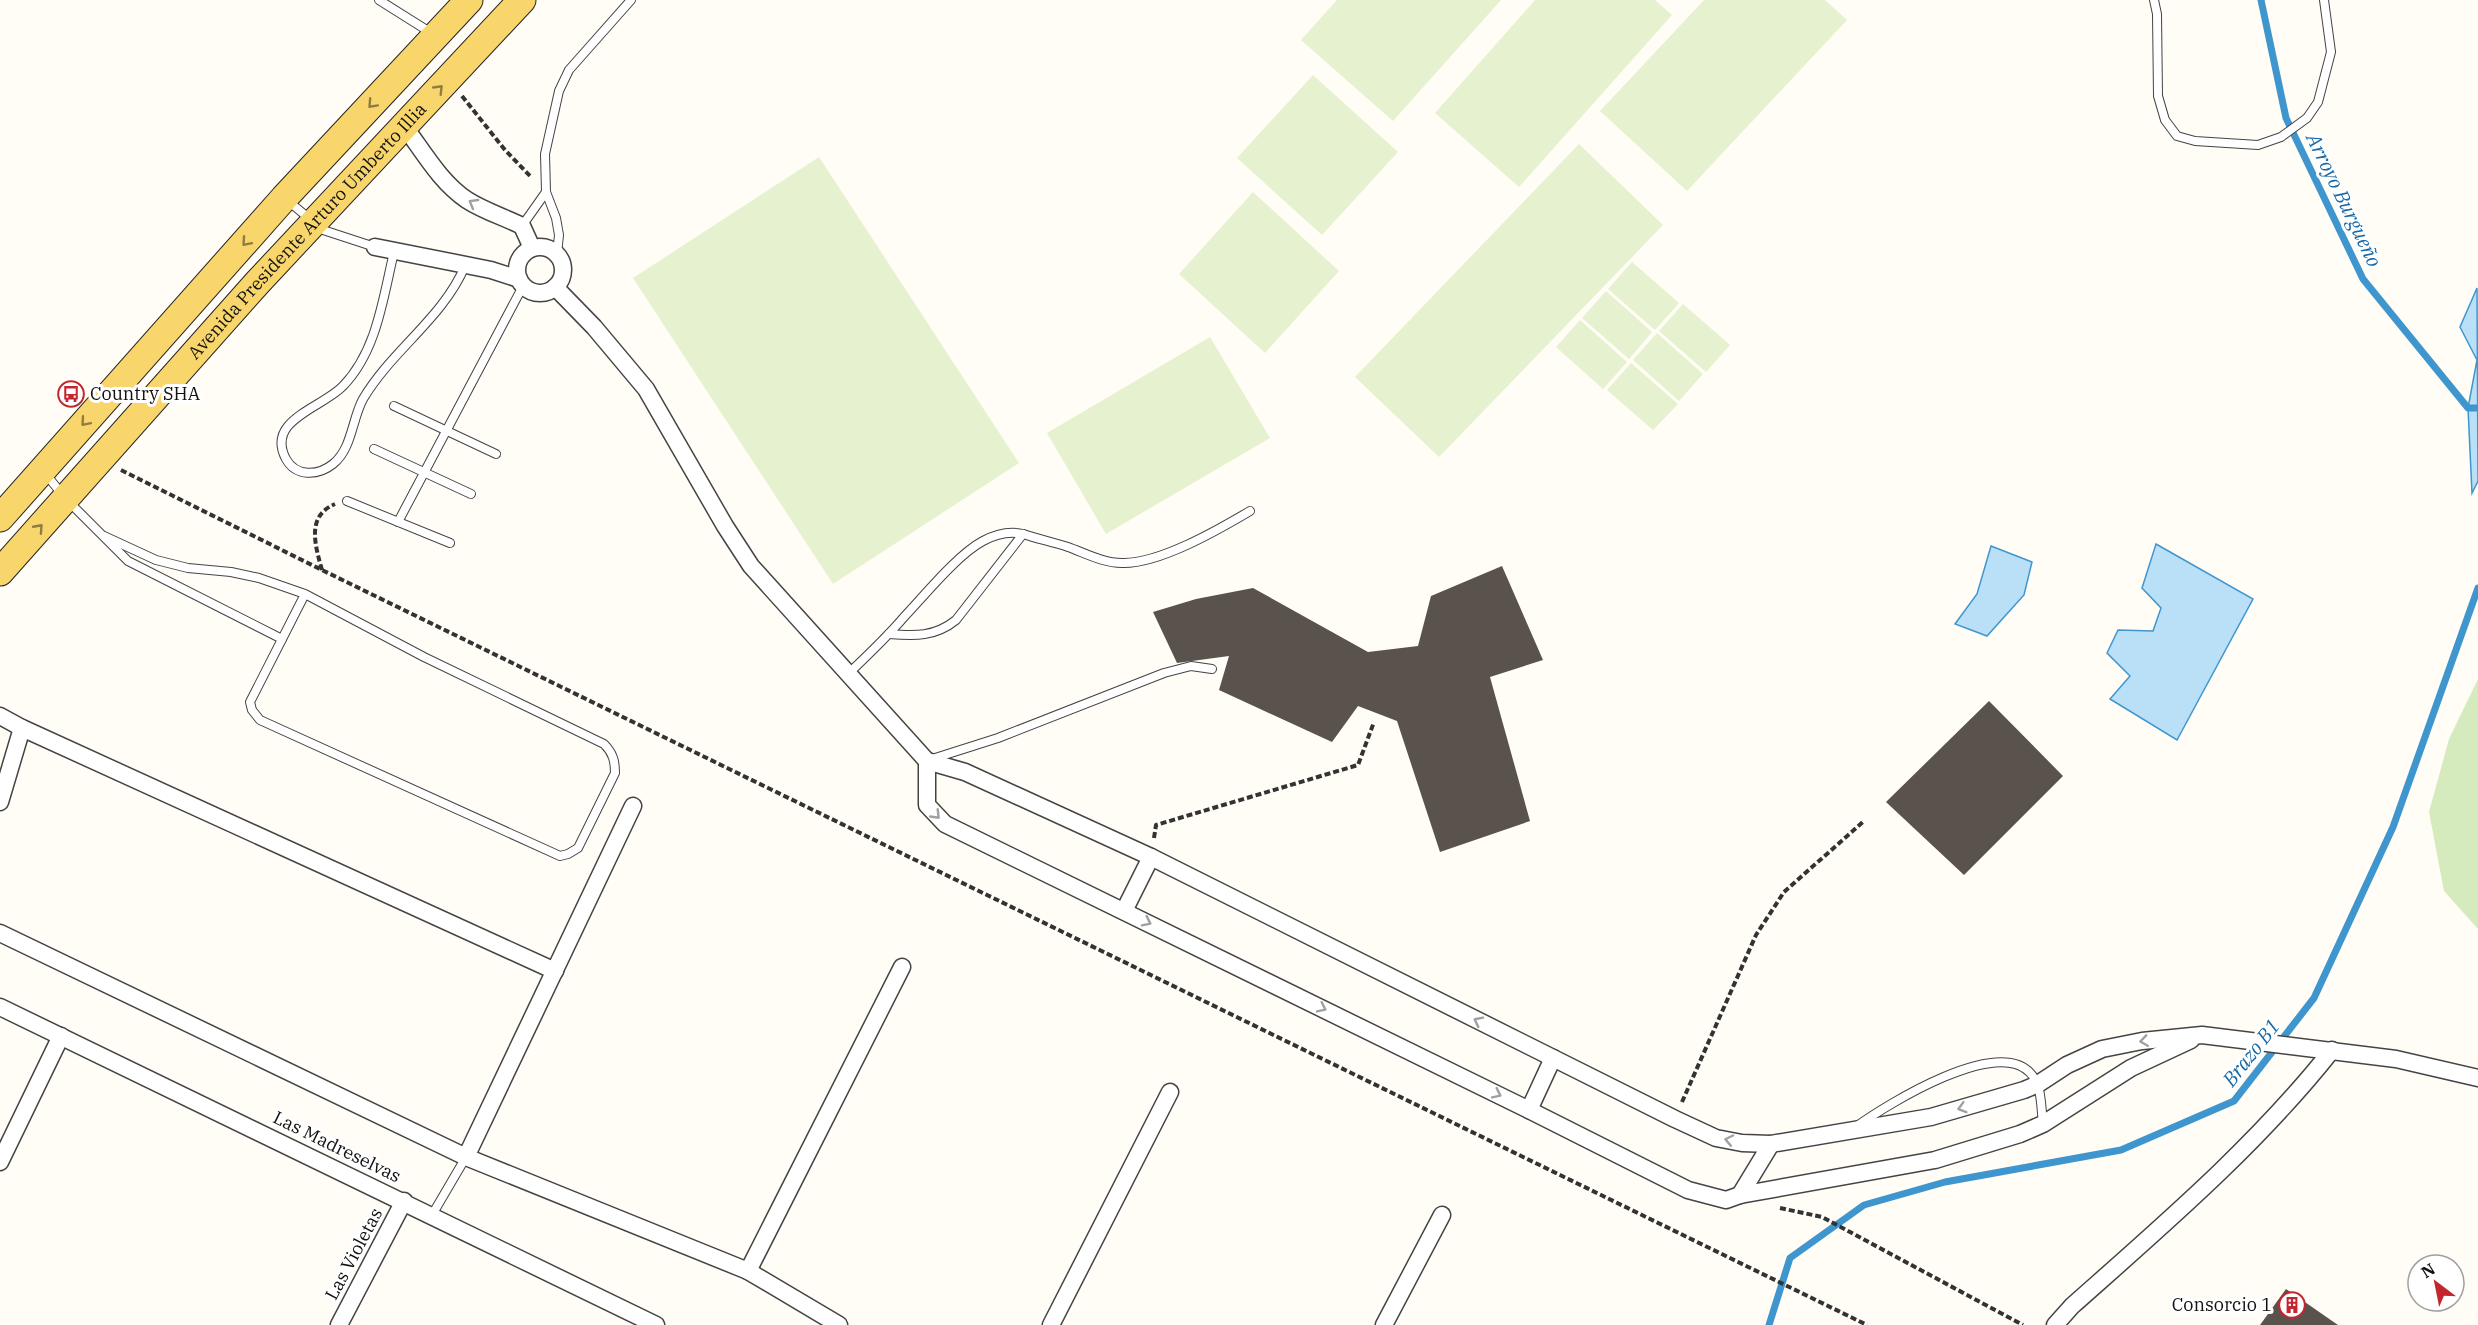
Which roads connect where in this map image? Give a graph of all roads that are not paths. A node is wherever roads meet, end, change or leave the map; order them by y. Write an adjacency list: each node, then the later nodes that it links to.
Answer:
1 (379, 0): 7 (lane)
2 (469, 0): 7 (main road, Avenida Presidente Arturo Umberto Illia)
3 (522, 0): 8 (main road, Avenida Presidente Arturo Umberto Illia, one-way to 3)
4 (631, 0): 9 (lane)
5 (2154, 0): 6 (lane)
6 (2324, 0)
7 (436, 36): 10 (main road, Avenida Presidente Arturo Umberto Illia, one-way to 10)
8 (404, 126): 11 (main road, Avenida Presidente Arturo Umberto Illia); 12 (street, one-way to 8)
9 (546, 192): 12 (lane); 16 (lane)
10 (284, 198): 11 (lane); 24 (main road, Avenida Presidente Arturo Umberto Illia, one-way to 24)
11 (313, 222): 13 (lane); 27 (main road, Avenida Presidente Arturo Umberto Illia)
12 (522, 226): 14 (street)
13 (375, 247): 15 (street)
14 (532, 248): 16 (street); 18 (street)
15 (394, 252): 17 (street); 17 (lane)
16 (556, 254): 19 (street)
17 (465, 266): 18 (street)
18 (521, 283): 19 (street); 21 (lane)
19 (555, 286): 40 (street)
20 (394, 406): 21 (lane)
21 (447, 431): 23 (lane); 25 (lane)
22 (374, 449): 25 (lane)
23 (496, 454)
24 (43, 470): 27 (lane); 30 (main road, Avenida Presidente Arturo Umberto Illia)
25 (425, 473): 26 (lane); 31 (lane)
26 (471, 494)
27 (65, 498): 33 (lane); 35 (main road, Avenida Presidente Arturo Umberto Illia, one-way to 27)
28 (347, 501): 31 (lane)
29 (1250, 511): 32 (lane)
30 (0, 518)
31 (398, 522): 34 (lane)
32 (1023, 534): 37 (lane); 37 (lane)
33 (104, 536): 36 (lane); 38 (lane)
34 (450, 543)
35 (0, 572)
36 (305, 594): 38 (lane); 38 (lane)
37 (889, 634): 40 (lane)
38 (282, 639)
39 (1212, 669): 43 (lane)
40 (849, 673): 43 (street)
41 (0, 716): 42 (street)
42 (22, 728): 44 (street); 50 (street)
43 (927, 761): 46 (street); 47 (street, one-way to 47)
44 (0, 802)
45 (633, 806): 50 (street)
46 (1151, 857): 47 (street); 55 (street, one-way to 46)
47 (1124, 911): 59 (street, one-way to 59)
48 (0, 933): 63 (street)
49 (902, 967): 69 (street)
50 (555, 972): 63 (street)
51 (0, 1007): 53 (street, Las Madreselvas)
52 (2202, 1035): 54 (street); 57 (street, one-way to 57); 60 (street)
53 (61, 1036): 64 (street); 66 (street, Las Madreselvas)
54 (2332, 1050): 56 (street); 75 (street)
55 (1553, 1058): 59 (street); 62 (street, one-way to 55)
56 (2478, 1078)
57 (2038, 1084): 60 (lane); 61 (street, one-way to 61); 61 (lane)
58 (1170, 1092): 73 (street)
59 (1529, 1110): 65 (street)
60 (2043, 1124): 65 (street)
61 (1849, 1132): 62 (street)
62 (1771, 1144): 65 (street)
63 (466, 1158): 67 (lane); 69 (street)
64 (0, 1162)
65 (1740, 1195)
66 (404, 1201): 67 (street, Las Madreselvas); 70 (street, Las Violetas)
67 (432, 1215): 71 (street, Las Madreselvas)
68 (1442, 1215): 74 (street)
69 (748, 1271): 72 (street)
70 (339, 1325)
71 (656, 1325)
72 (839, 1325)
73 (1051, 1325)
74 (1384, 1325)
75 (2055, 1325)

